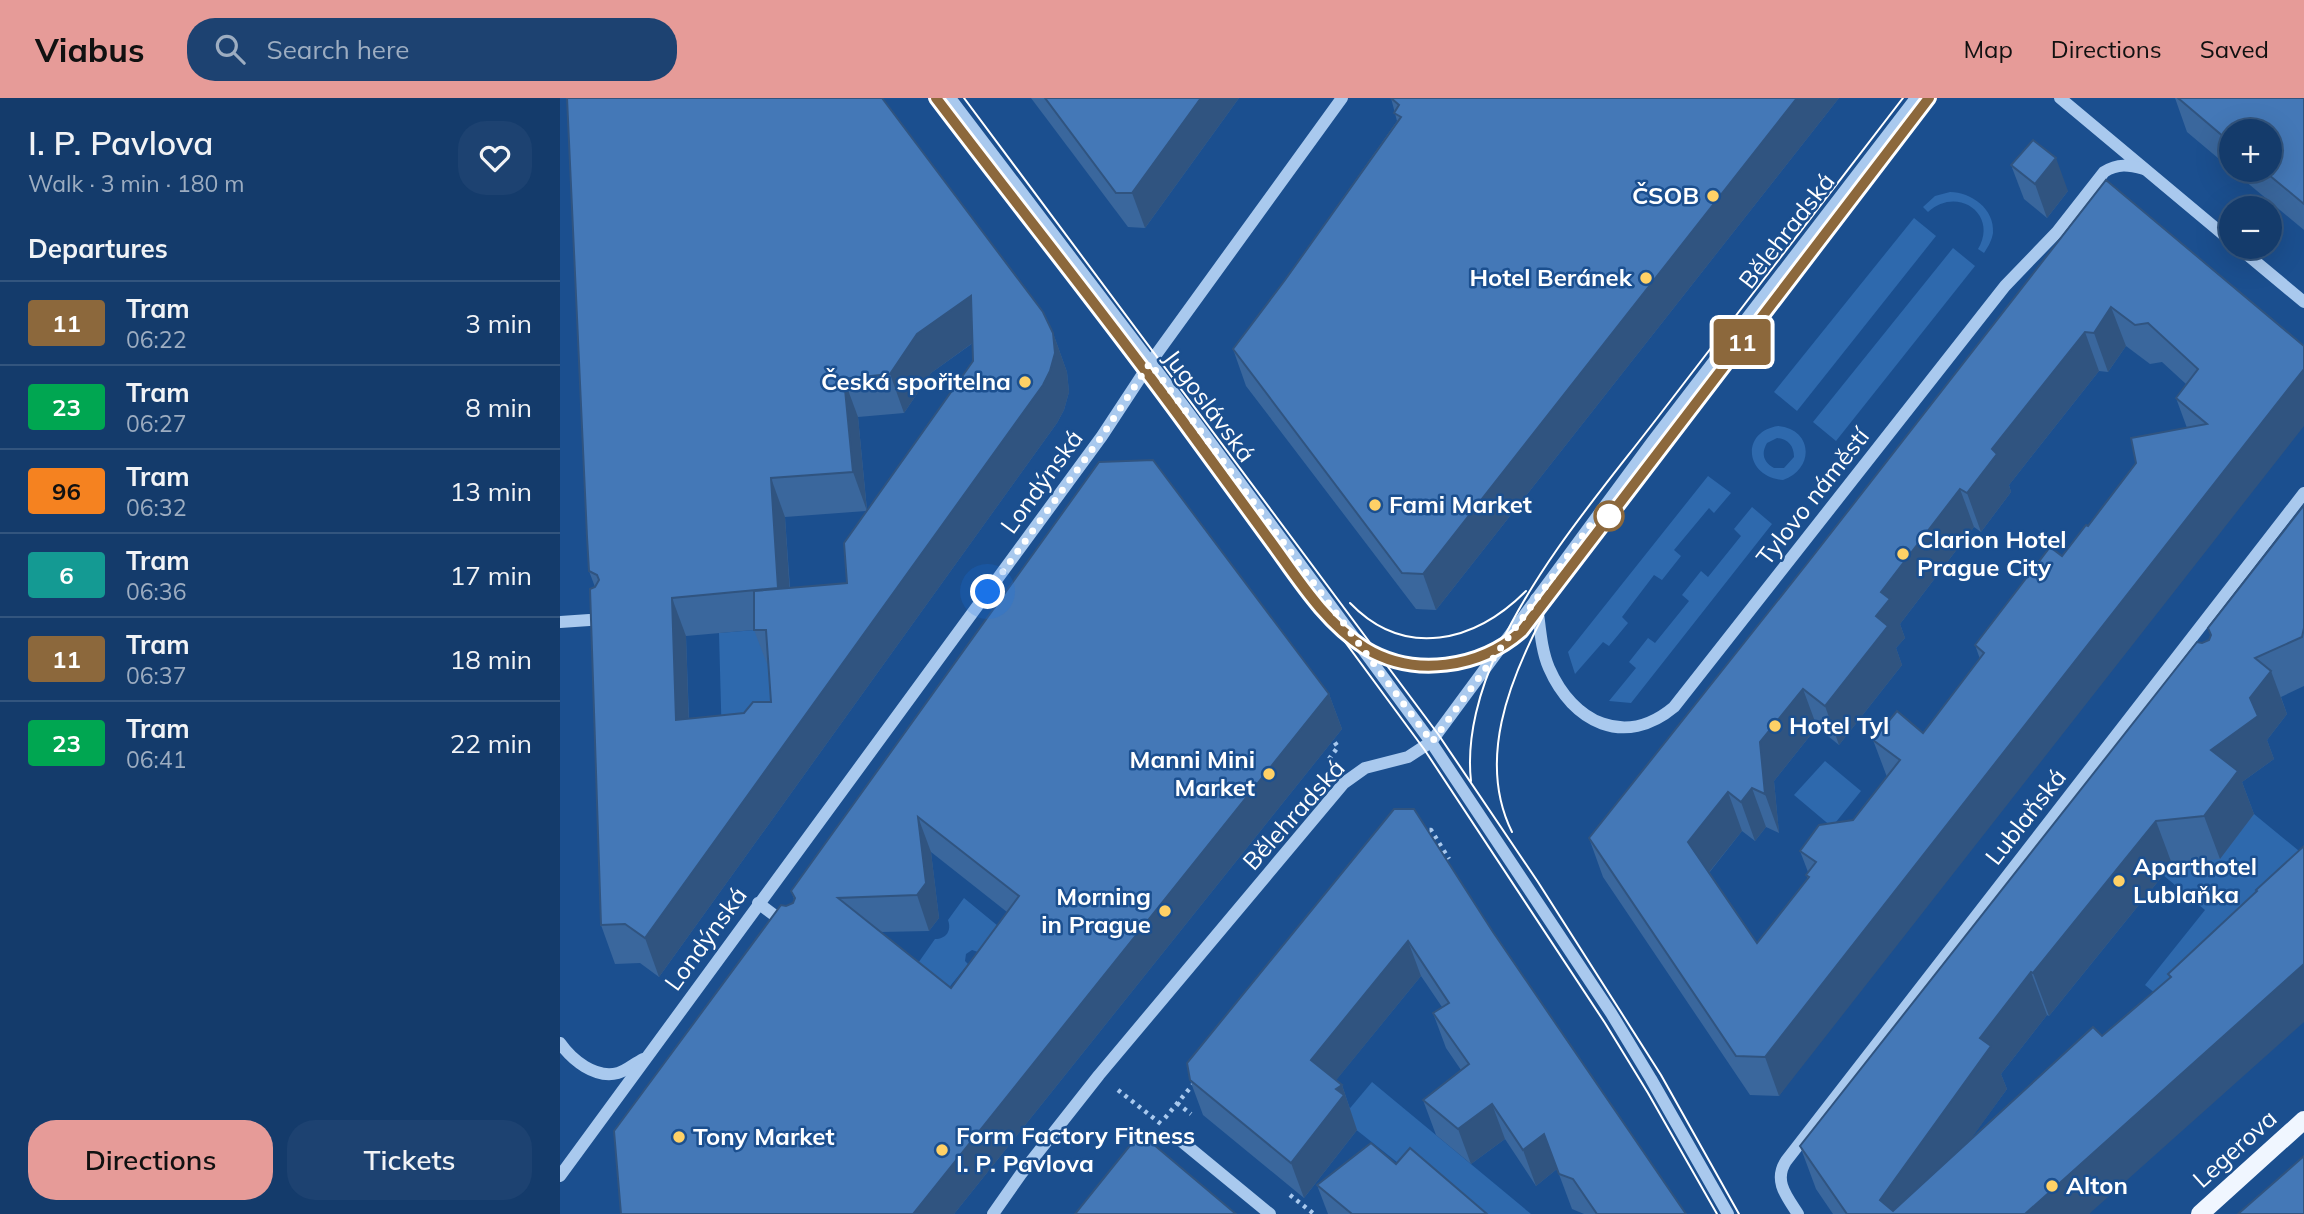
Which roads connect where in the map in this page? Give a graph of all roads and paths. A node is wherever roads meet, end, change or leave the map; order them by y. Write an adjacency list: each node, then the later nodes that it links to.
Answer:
1 (950, 98): 9 (street, Jugoslávská)
2 (1342, 98): 9 (street, Londýnská)
3 (1916, 98): 11 (street, Bělehradská)
4 (2060, 98): 5 (street)
5 (2144, 169): 6 (street); 11 (street, Tylovo náměstí)
6 (2219, 232)
7 (2252, 259): 8 (street)
8 (2304, 302)
9 (1150, 363): 14 (street, Jugoslávská); 17 (street, Londýnská)
10 (2304, 493): 31 (street, Lublaňská)
11 (1536, 600): 14 (street, Bělehradská)
12 (604, 619): 13 (street)
13 (560, 622)
14 (1432, 742): 22 (street, Bělehradská); 30 (street, Jugoslávská)
15 (1418, 830): 16 (path)
16 (1449, 859)
17 (758, 903): 18 (street); 20 (street, Londýnská)
18 (799, 933)
19 (560, 1043): 20 (street, Londýnská)
20 (646, 1057): 27 (street, Londýnská)
21 (1203, 1072): 24 (path)
22 (1099, 1076): 24 (path); 28 (street, Bělehradská)
23 (2304, 1121): 32 (main road, Legerova)
24 (1160, 1124): 25 (path); 26 (path)
25 (1154, 1131)
26 (1180, 1140): 29 (street)
27 (560, 1175)
28 (993, 1214)
29 (1270, 1214)
30 (1728, 1214)
31 (1798, 1214)
32 (2200, 1214)

